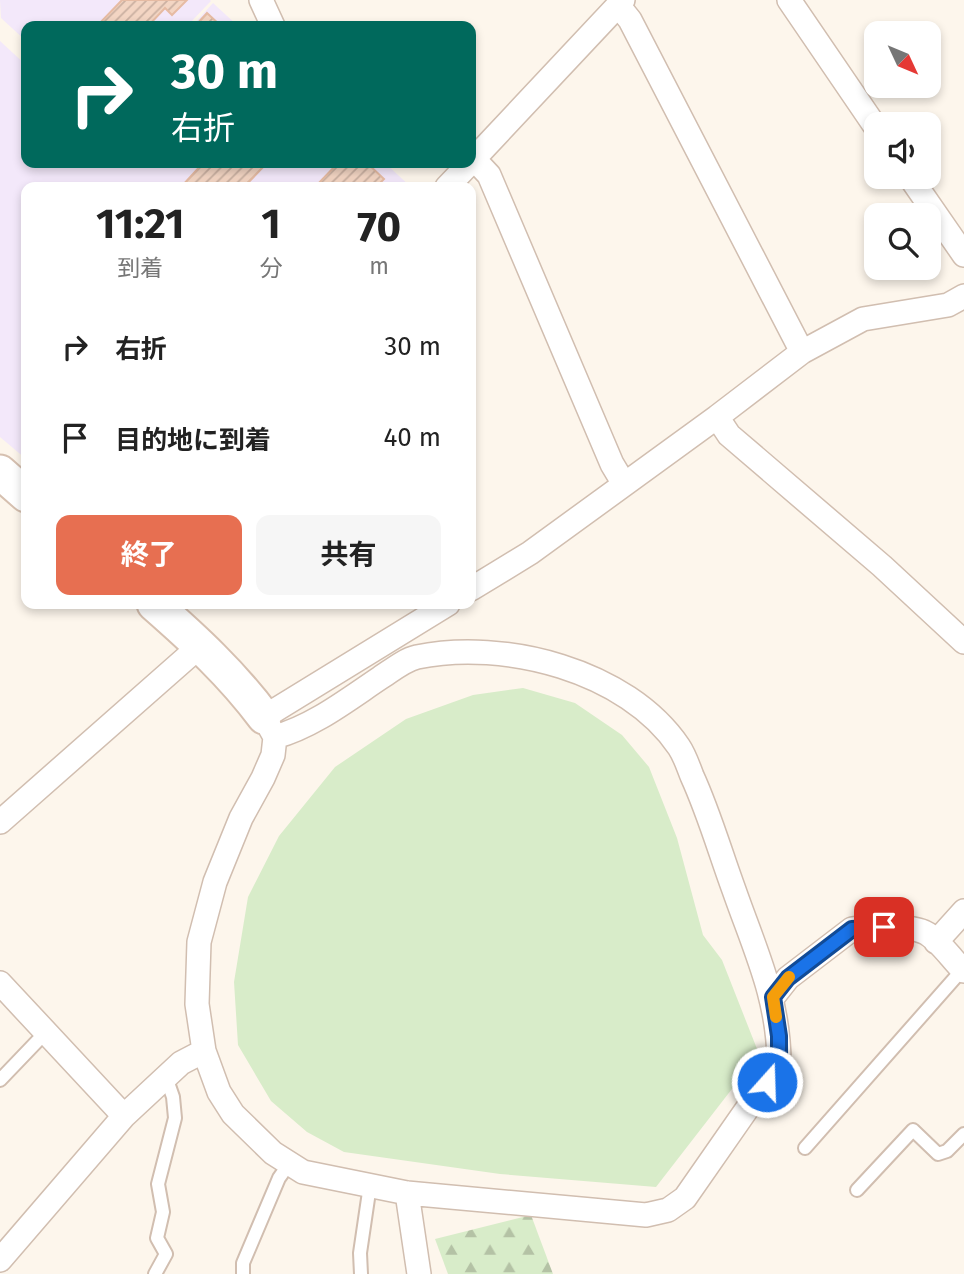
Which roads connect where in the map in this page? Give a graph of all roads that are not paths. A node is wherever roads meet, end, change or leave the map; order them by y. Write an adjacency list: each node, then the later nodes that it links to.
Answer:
1 (261, 0): 4 (street)
2 (789, 0): 5 (street)
3 (620, 2): 6 (street); 13 (street)
4 (271, 21)
5 (865, 112)
6 (476, 158)
7 (476, 165): 16 (street)
8 (466, 168): 9 (street)
9 (452, 182)
10 (918, 189): 11 (street)
11 (964, 255)
12 (964, 296): 13 (street)
13 (802, 352): 14 (street)
14 (717, 417): 16 (street); 21 (street)
15 (0, 472): 17 (street)
16 (624, 484): 18 (street)
17 (21, 491)
18 (476, 586)
19 (160, 609): 22 (street)
20 (441, 609): 23 (street)
21 (964, 642)
22 (201, 645): 23 (street); 24 (street)
23 (269, 727): 29 (street); 31 (street)
24 (0, 822)
25 (964, 911): 26 (street)
26 (936, 942): 27 (street); 29 (street)
27 (963, 970): 36 (lane)
28 (0, 983): 30 (street)
29 (773, 997): 40 (street)
30 (46, 1032): 33 (lane); 34 (street)
31 (204, 1051): 32 (street); 37 (street)
32 (166, 1077): 34 (street); 42 (lane)
33 (0, 1080)
34 (124, 1116): 41 (street)
35 (964, 1134): 39 (lane)
36 (805, 1148)
37 (289, 1164): 38 (street); 43 (lane)
38 (370, 1185): 40 (street); 44 (lane)
39 (858, 1190)
40 (407, 1193): 45 (street)
41 (0, 1260)
42 (155, 1274)
43 (243, 1274)
44 (361, 1274)
45 (419, 1274)

